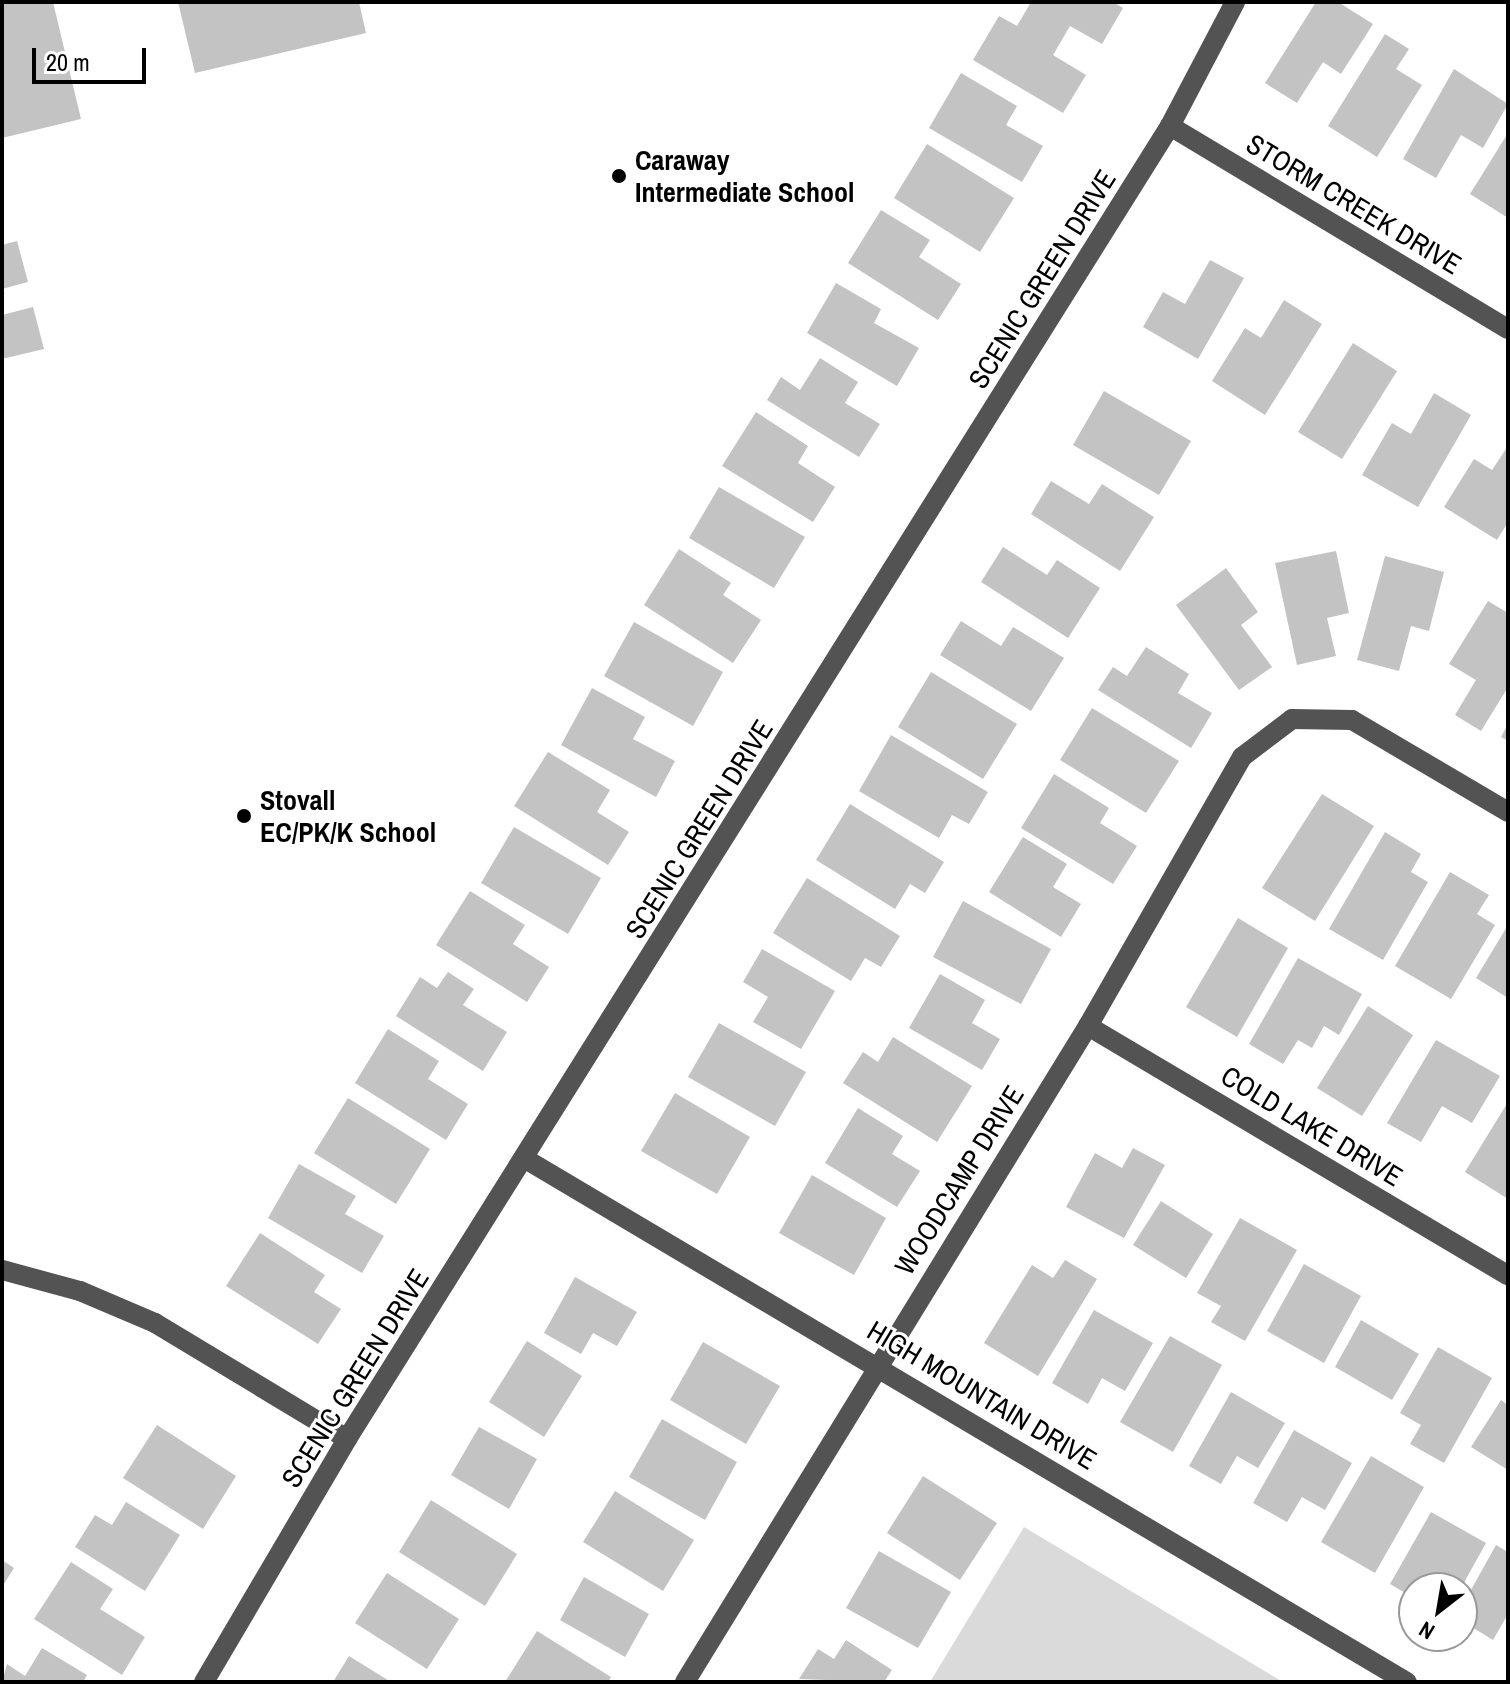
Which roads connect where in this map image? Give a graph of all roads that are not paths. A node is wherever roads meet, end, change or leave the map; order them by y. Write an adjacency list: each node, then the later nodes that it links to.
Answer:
1 (1235, 2): 2 (street, SCENIC GREEN DRIVE)
2 (1170, 126): 3 (street, STORM CREEK DRIVE); 6 (street, SCENIC GREEN DRIVE)
3 (1508, 329)
4 (1508, 812): 5 (street, WOODCAMP DRIVE)
5 (1088, 1026): 8 (street, COLD LAKE DRIVE); 9 (street, WOODCAMP DRIVE)
6 (527, 1160): 9 (street, HIGH MOUNTAIN DRIVE); 10 (street, SCENIC GREEN DRIVE)
7 (2, 1270): 10 (street)
8 (1508, 1275)
9 (877, 1365): 12 (street, WOODCAMP DRIVE); 13 (street, HIGH MOUNTAIN DRIVE)
10 (347, 1439): 11 (street, SCENIC GREEN DRIVE)
11 (204, 1682)
12 (685, 1682)
13 (1407, 1682)

